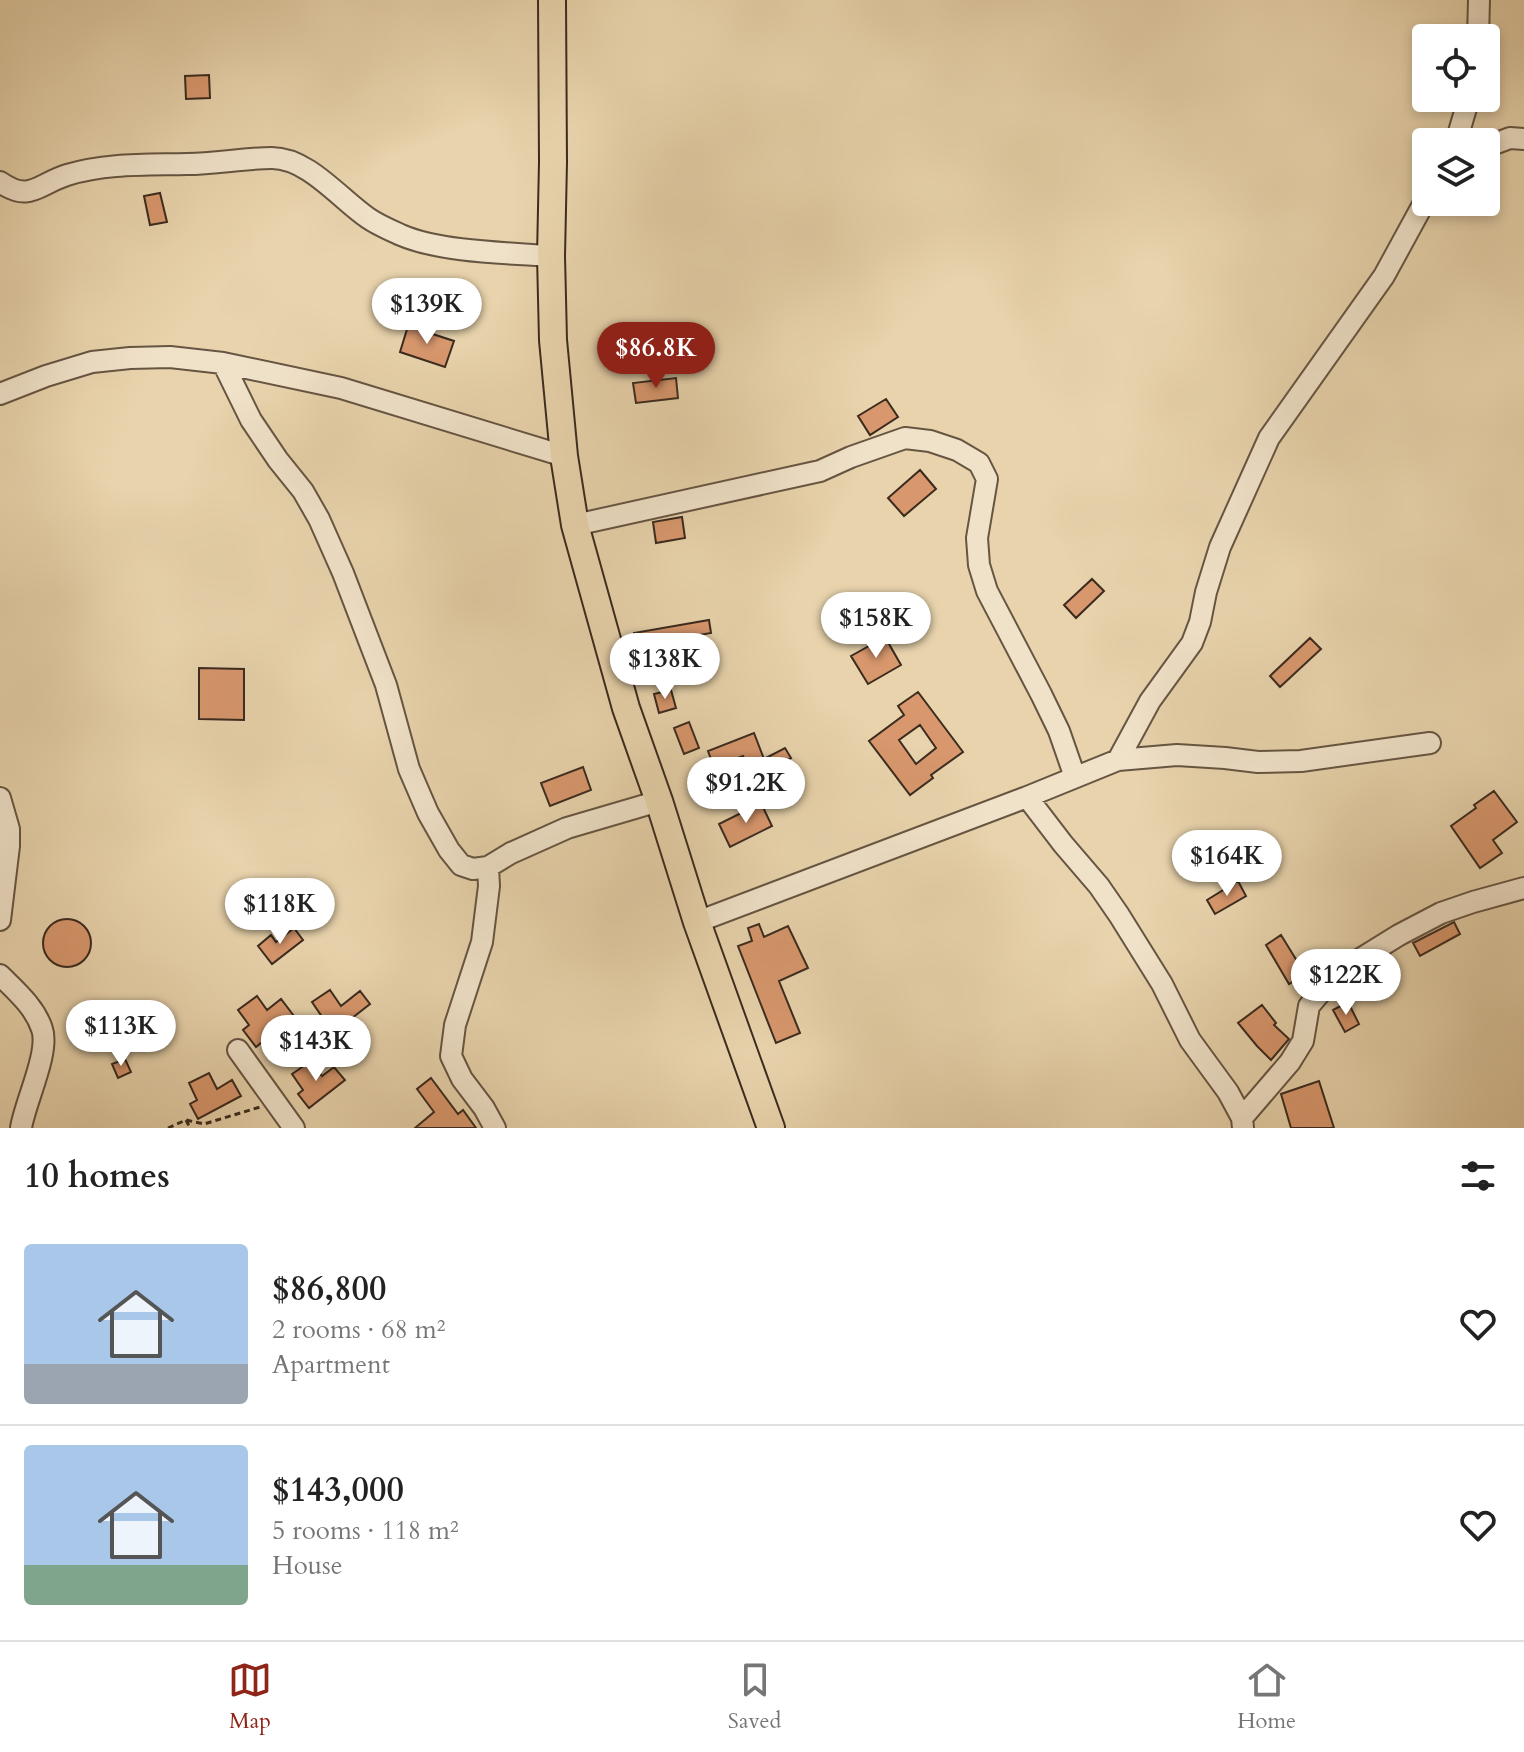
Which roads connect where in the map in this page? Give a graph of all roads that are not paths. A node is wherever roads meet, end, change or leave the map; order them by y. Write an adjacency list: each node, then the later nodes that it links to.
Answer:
1 (552, 0): 8 (main road)
2 (1479, 0): 3 (street)
3 (1478, 24)
4 (1524, 139): 5 (street)
5 (1500, 142)
6 (0, 182): 8 (street)
7 (1417, 216): 14 (street)
8 (551, 256): 11 (main road)
9 (223, 363): 10 (street); 11 (street); 19 (street)
10 (0, 394)
11 (564, 456): 12 (main road)
12 (575, 525): 15 (street); 18 (main road)
13 (1430, 743): 14 (street)
14 (1118, 760): 15 (street)
15 (1075, 777): 16 (street)
16 (1027, 797): 22 (street); 25 (street)
17 (0, 798): 21 (street)
18 (659, 801): 19 (street); 22 (main road)
19 (488, 867): 28 (street)
20 (1524, 888): 25 (street)
21 (0, 920)
22 (697, 922): 29 (main road)
23 (0, 975): 26 (street)
24 (238, 1050): 27 (street)
25 (1242, 1123)
26 (21, 1128)
27 (294, 1128)
28 (495, 1128)
29 (771, 1128)

